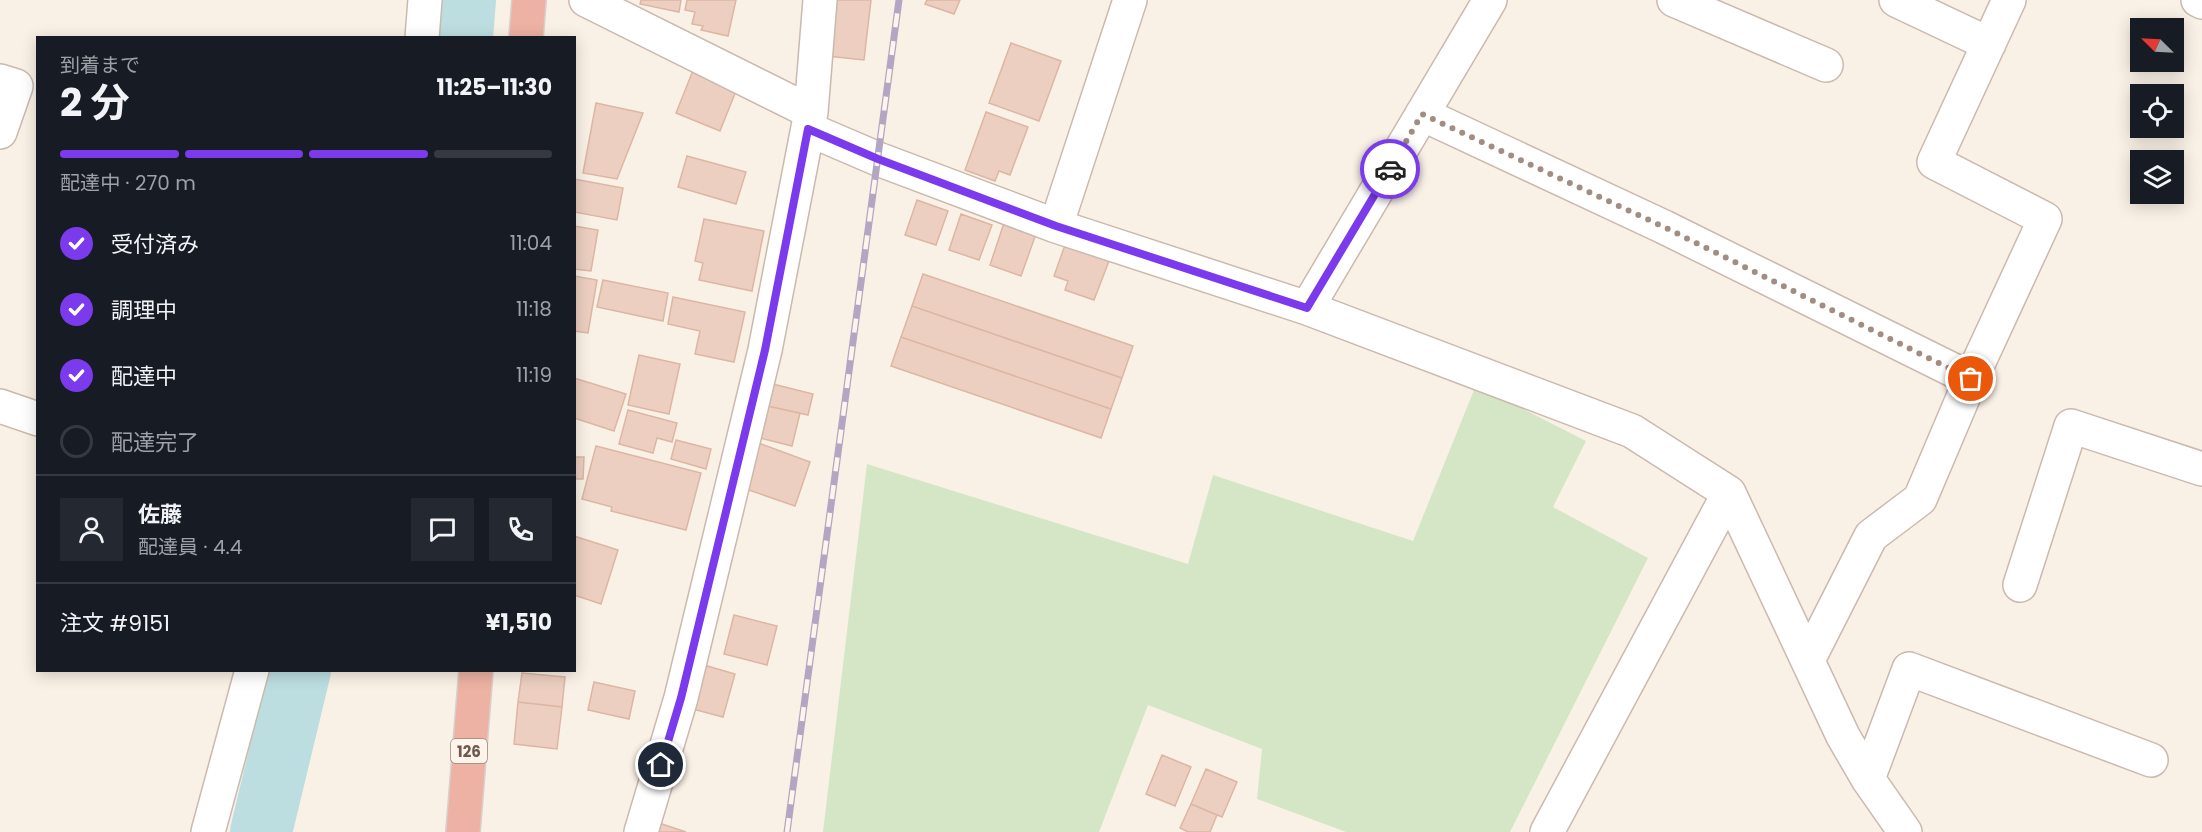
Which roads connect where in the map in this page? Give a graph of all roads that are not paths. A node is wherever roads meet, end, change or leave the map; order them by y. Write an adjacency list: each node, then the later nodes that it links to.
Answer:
1 (425, 0): 12 (street)
2 (529, 0): 13 (highway)
3 (586, 0): 18 (street)
4 (820, 0): 18 (street)
5 (1130, 0): 20 (street)
6 (1490, 0): 17 (street)
7 (1674, 0): 15 (street)
8 (1896, 0): 14 (street)
9 (2009, 0): 14 (street)
10 (2198, 0): 11 (street)
11 (2202, 2)
12 (422, 36)
13 (526, 36)
14 (1989, 44): 22 (street)
15 (1826, 65)
16 (0, 81): 19 (street)
17 (1422, 114): 21 (street); 22 (street)
18 (809, 121): 20 (street); 35 (street)
19 (0, 132)
20 (1056, 226): 21 (street)
21 (1307, 308): 26 (street)
22 (1971, 379): 28 (street)
23 (0, 406): 24 (street)
24 (36, 418)
25 (2202, 468): 27 (street)
26 (1729, 493): 28 (street); 36 (street)
27 (2020, 585)
28 (1808, 660): 32 (street)
29 (251, 672): 33 (street)
30 (476, 672): 34 (highway, 126)
31 (2151, 760): 32 (street)
32 (1868, 779): 37 (street)
33 (208, 832)
34 (463, 832)
35 (641, 832)
36 (1547, 832)
37 (1905, 832)

